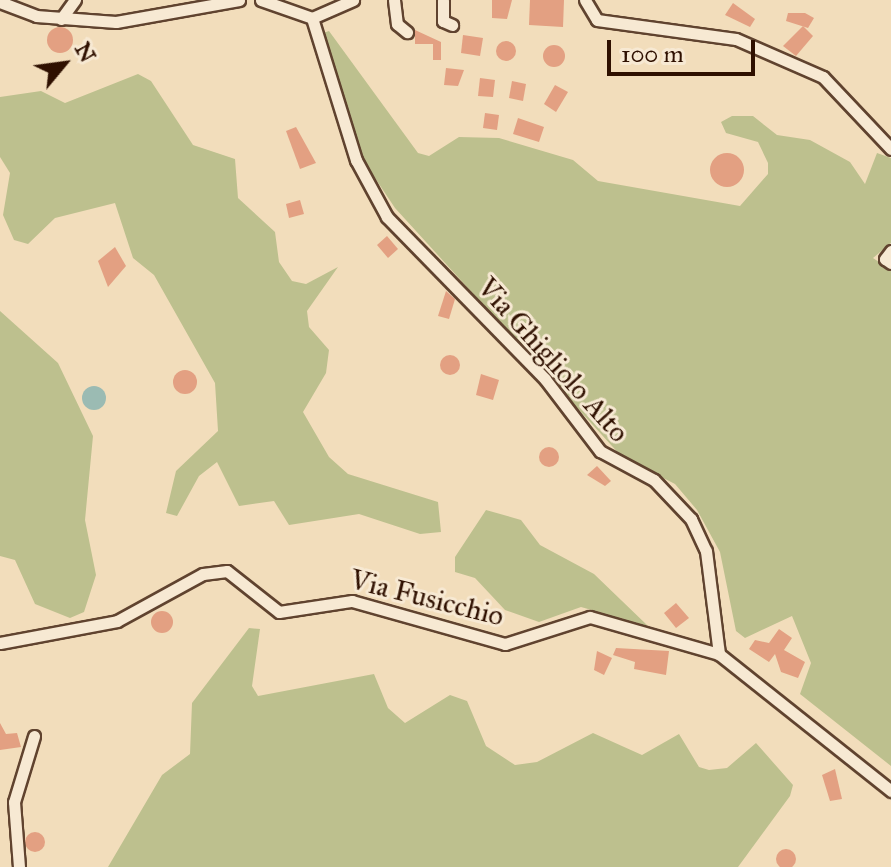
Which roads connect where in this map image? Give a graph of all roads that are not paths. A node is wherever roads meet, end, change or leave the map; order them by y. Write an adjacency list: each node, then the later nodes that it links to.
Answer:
1 (75, 0): 10 (street)
2 (239, 0): 10 (street)
3 (261, 0): 9 (street)
4 (353, 0): 9 (street)
5 (394, 0): 12 (street)
6 (443, 0): 11 (street)
7 (585, 0): 13 (street)
8 (0, 2): 10 (street)
9 (312, 18): 17 (street, Via Ghigliolo Alto)
10 (61, 19)
11 (452, 25)
12 (407, 32)
13 (891, 149)
14 (891, 251): 15 (street)
15 (891, 263)
16 (0, 643): 17 (street, Via Fusicchio)
17 (719, 654): 19 (street)
18 (34, 736): 20 (street)
19 (891, 791)
20 (19, 867)

